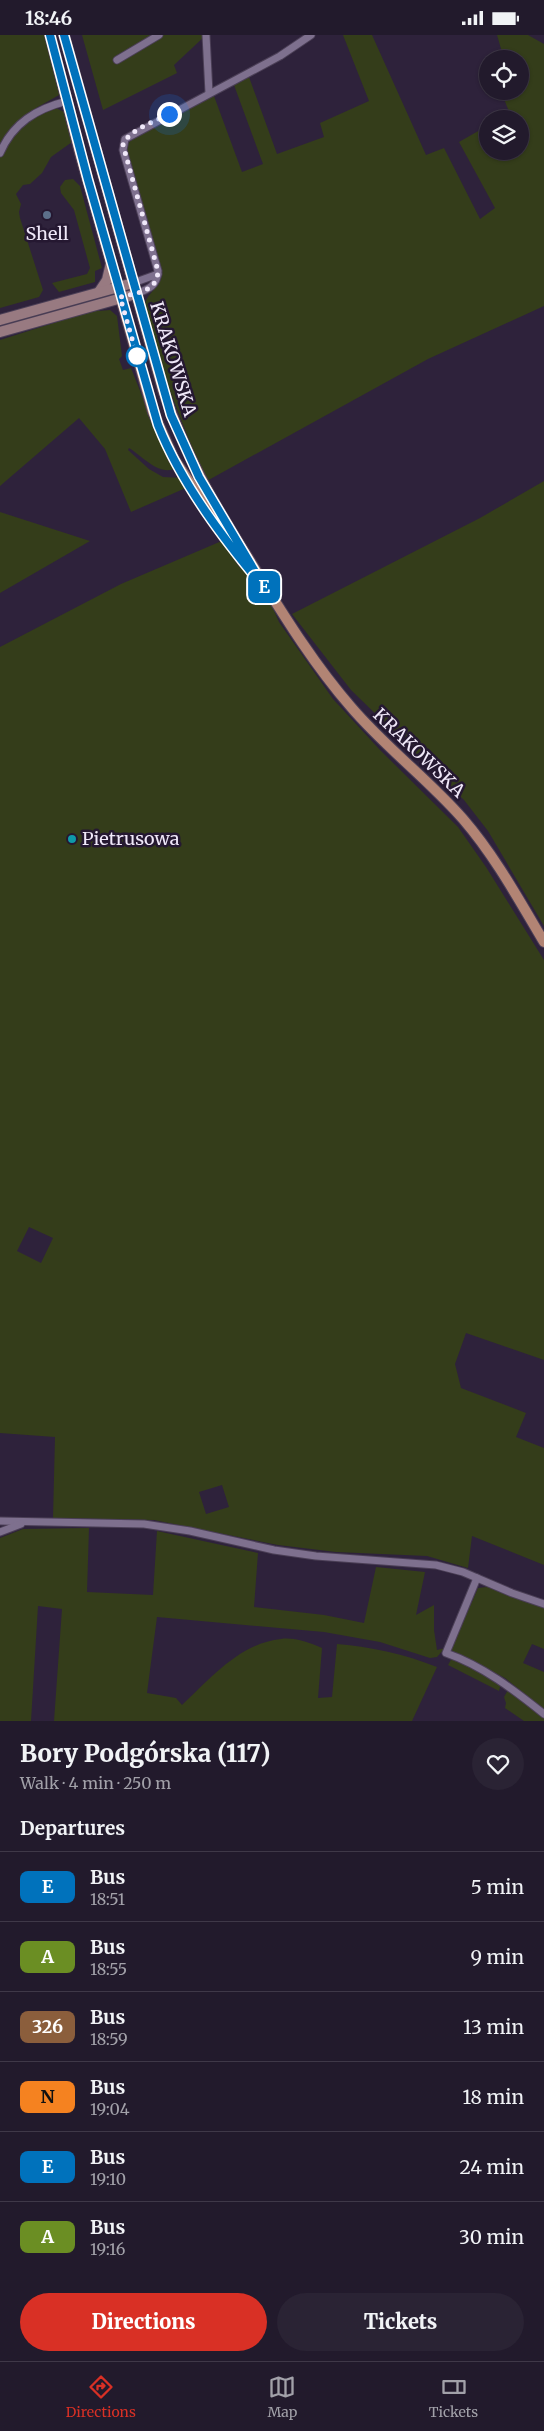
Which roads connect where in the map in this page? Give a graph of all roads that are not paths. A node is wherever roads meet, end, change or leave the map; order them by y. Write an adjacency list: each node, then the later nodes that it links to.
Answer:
1 (50, 35): 8 (main road, KRAKOWSKA)
2 (64, 35): 12 (main road, KRAKOWSKA)
3 (159, 35): 6 (street)
4 (206, 35): 7 (street)
5 (312, 35): 7 (street)
6 (117, 60)
7 (209, 93): 11 (street)
8 (67, 101): 9 (street); 10 (main road, KRAKOWSKA)
9 (0, 153)
10 (110, 263): 13 (main road); 14 (main road, KRAKOWSKA)
11 (158, 275): 12 (street); 15 (street)
12 (133, 283): 14 (main road); 15 (main road, KRAKOWSKA)
13 (99, 292): 14 (main road); 16 (main road)
14 (119, 292): 15 (main road); 17 (main road); 18 (main road, KRAKOWSKA)
15 (136, 293): 18 (main road, KRAKOWSKA)
16 (0, 320)
17 (0, 331)
18 (266, 590): 19 (main road, KRAKOWSKA)
19 (544, 942)
20 (0, 1521): 21 (street)
21 (27, 1523): 22 (street); 23 (street)
22 (0, 1532)
23 (477, 1578): 24 (street); 25 (street)
24 (544, 1604)
25 (544, 1713)

